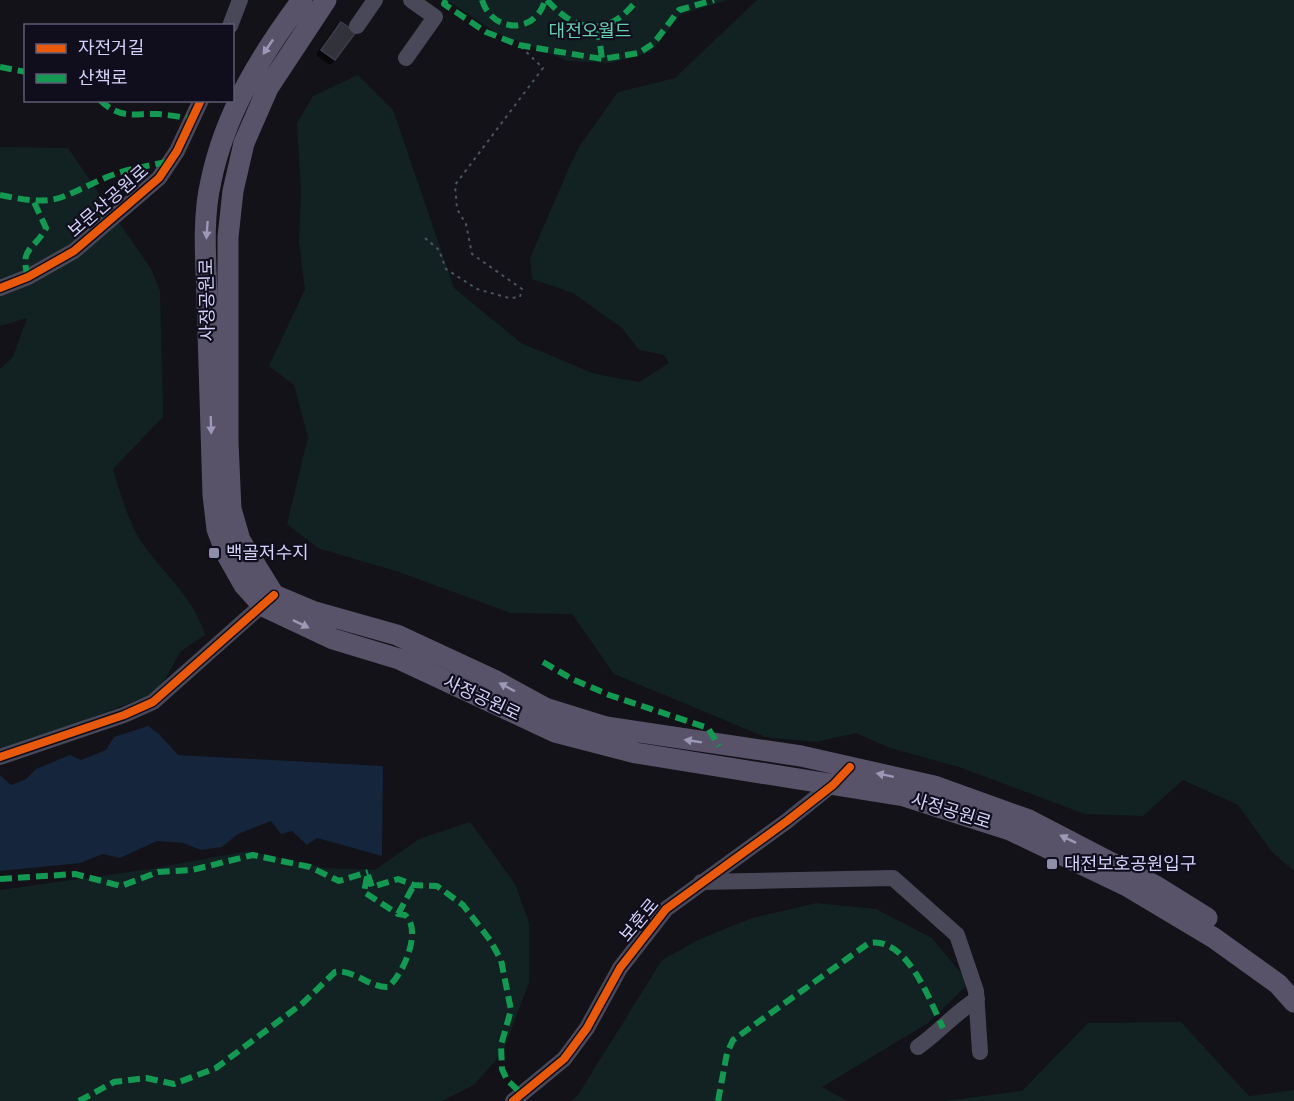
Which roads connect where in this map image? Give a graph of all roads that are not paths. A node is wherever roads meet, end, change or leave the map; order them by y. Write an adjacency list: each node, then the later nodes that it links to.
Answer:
1 (302, 0): 11 (main road, 사정공원로, one-way to 11)
2 (375, 0): 7 (street)
3 (411, 0): 8 (street)
4 (236, 2): 6 (street)
5 (326, 2): 11 (main road, 사정공원로)
6 (230, 24)
7 (357, 26)
8 (406, 58)
9 (200, 102): 10 (street, 보문산공원로)
10 (0, 288)
11 (268, 600): 12 (street); 13 (main road, 사정공원로, one-way to 11); 14 (main road, 사정공원로, one-way to 14)
12 (0, 757)
13 (850, 767): 14 (street, 보훈로); 16 (main road, 사정공원로, one-way to 13)
14 (833, 785): 15 (street, 보훈로); 18 (main road, 사정공원로)
15 (701, 882): 17 (street); 21 (street, 보훈로)
16 (1294, 983)
17 (977, 999): 19 (street); 20 (street)
18 (1294, 1002)
19 (918, 1047)
20 (980, 1052)
21 (513, 1101)

